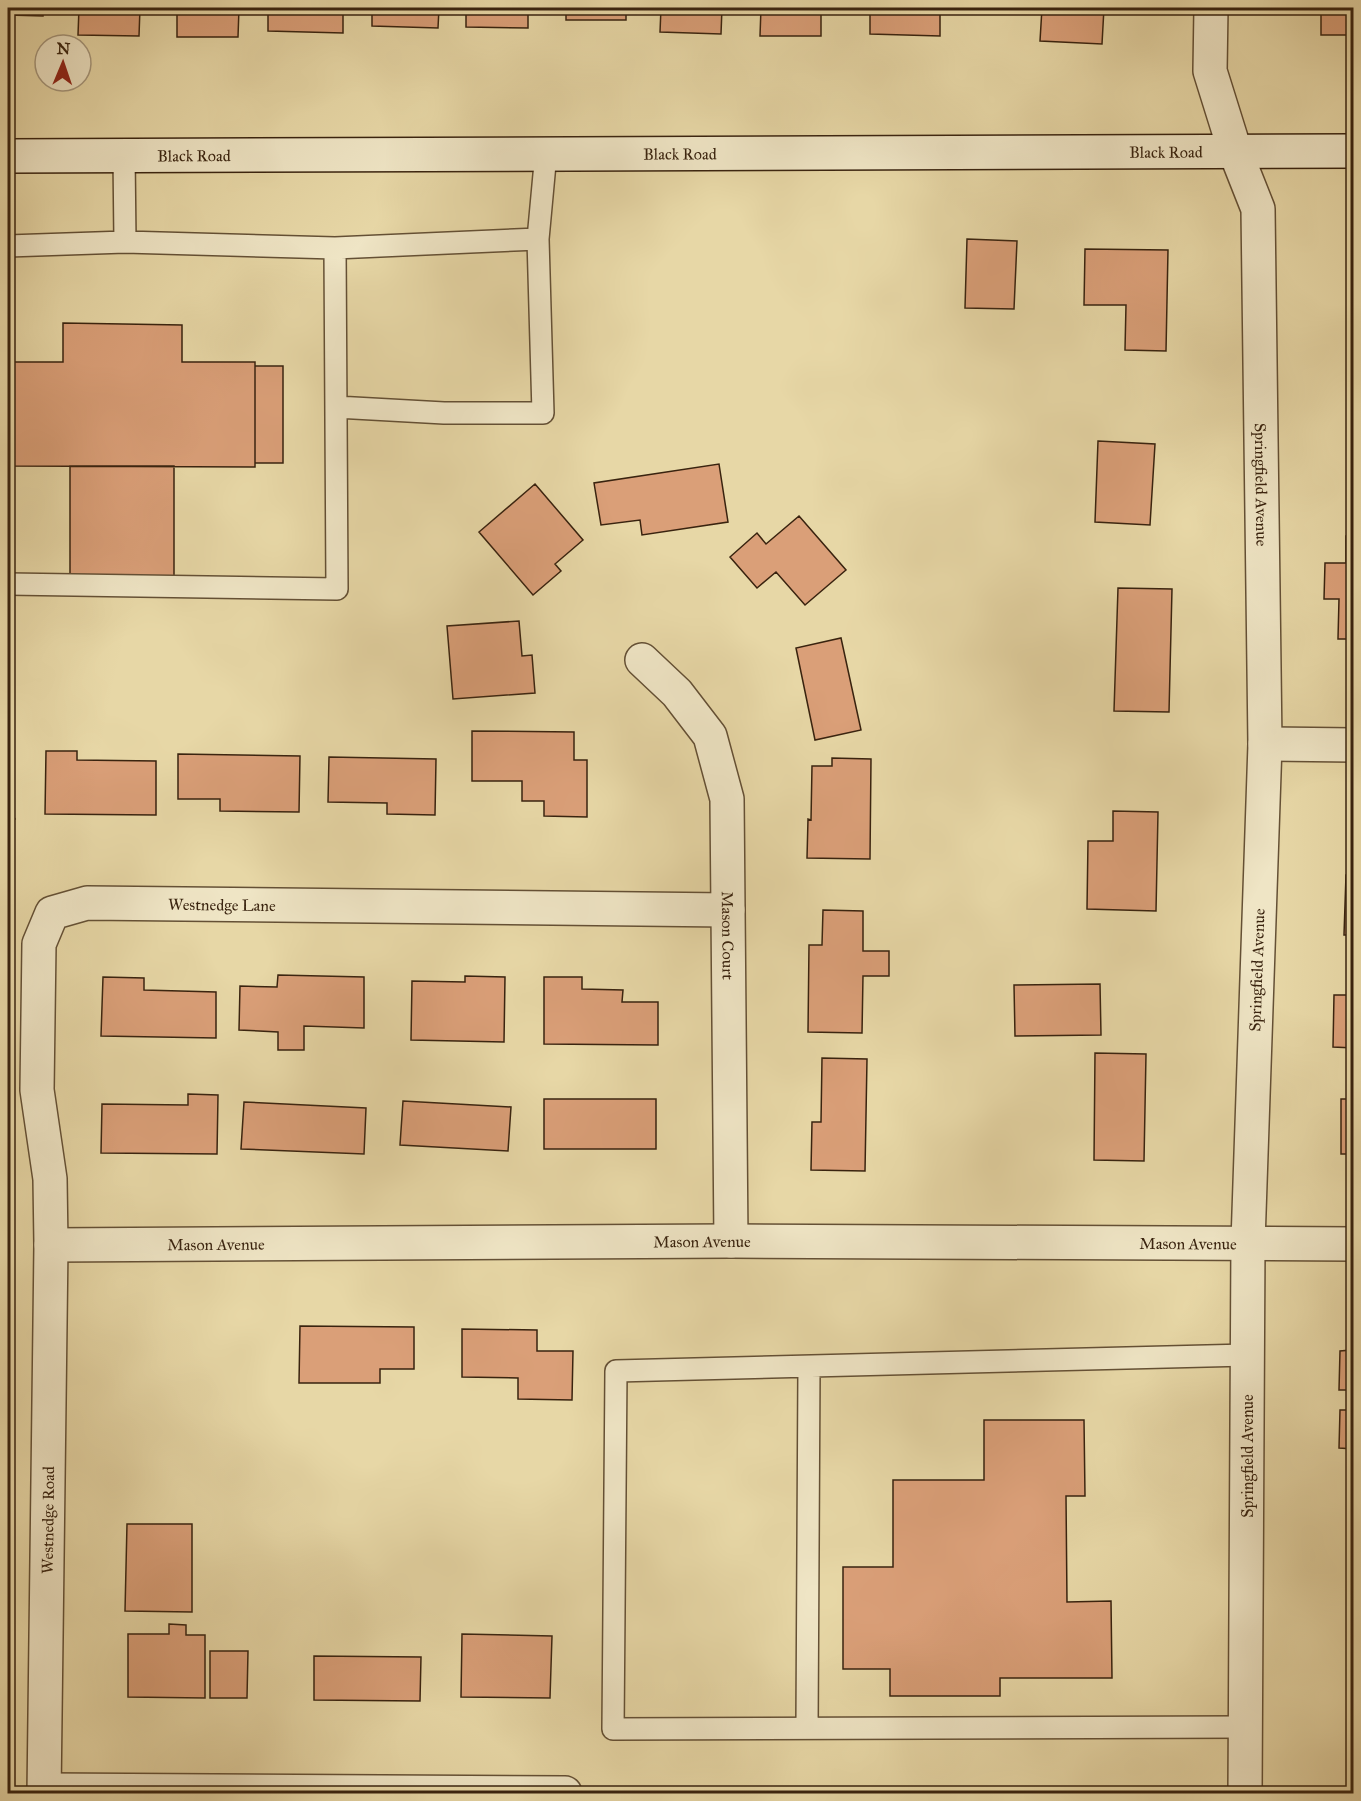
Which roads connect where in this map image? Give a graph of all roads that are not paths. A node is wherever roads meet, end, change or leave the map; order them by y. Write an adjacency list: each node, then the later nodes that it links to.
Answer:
1 (1211, 8): 2 (street, Springfield Avenue)
2 (1235, 151): 3 (street, Black Road); 4 (street, Black Road); 14 (street, Springfield Avenue)
3 (1353, 152)
4 (546, 153): 5 (street, Black Road); 7 (lane)
5 (124, 155): 6 (street, Black Road); 8 (lane)
6 (8, 156)
7 (538, 239): 10 (lane); 11 (lane)
8 (125, 242): 9 (lane); 10 (lane)
9 (8, 246)
10 (334, 248): 11 (lane)
11 (336, 407): 12 (lane)
12 (8, 584)
13 (642, 660): 16 (street, Mason Court)
14 (1265, 744): 15 (street); 18 (street, Springfield Avenue)
15 (1353, 745)
16 (728, 910): 17 (street, Mason Court); 20 (street, Westnedge Lane)
17 (731, 1241): 18 (street, Mason Avenue); 20 (street, Mason Avenue)
18 (1248, 1242): 19 (street, Mason Avenue); 21 (street, Springfield Avenue)
19 (1353, 1244)
20 (51, 1245): 25 (street, Westnedge Road)
21 (1247, 1355): 22 (lane); 23 (street, Springfield Avenue)
22 (809, 1367): 24 (lane); 24 (lane)
23 (1244, 1727): 24 (lane); 27 (street, Springfield Avenue)
24 (807, 1728)
25 (44, 1792): 26 (street)
26 (565, 1793)
27 (1245, 1793): 28 (street)
28 (1260, 1794)

